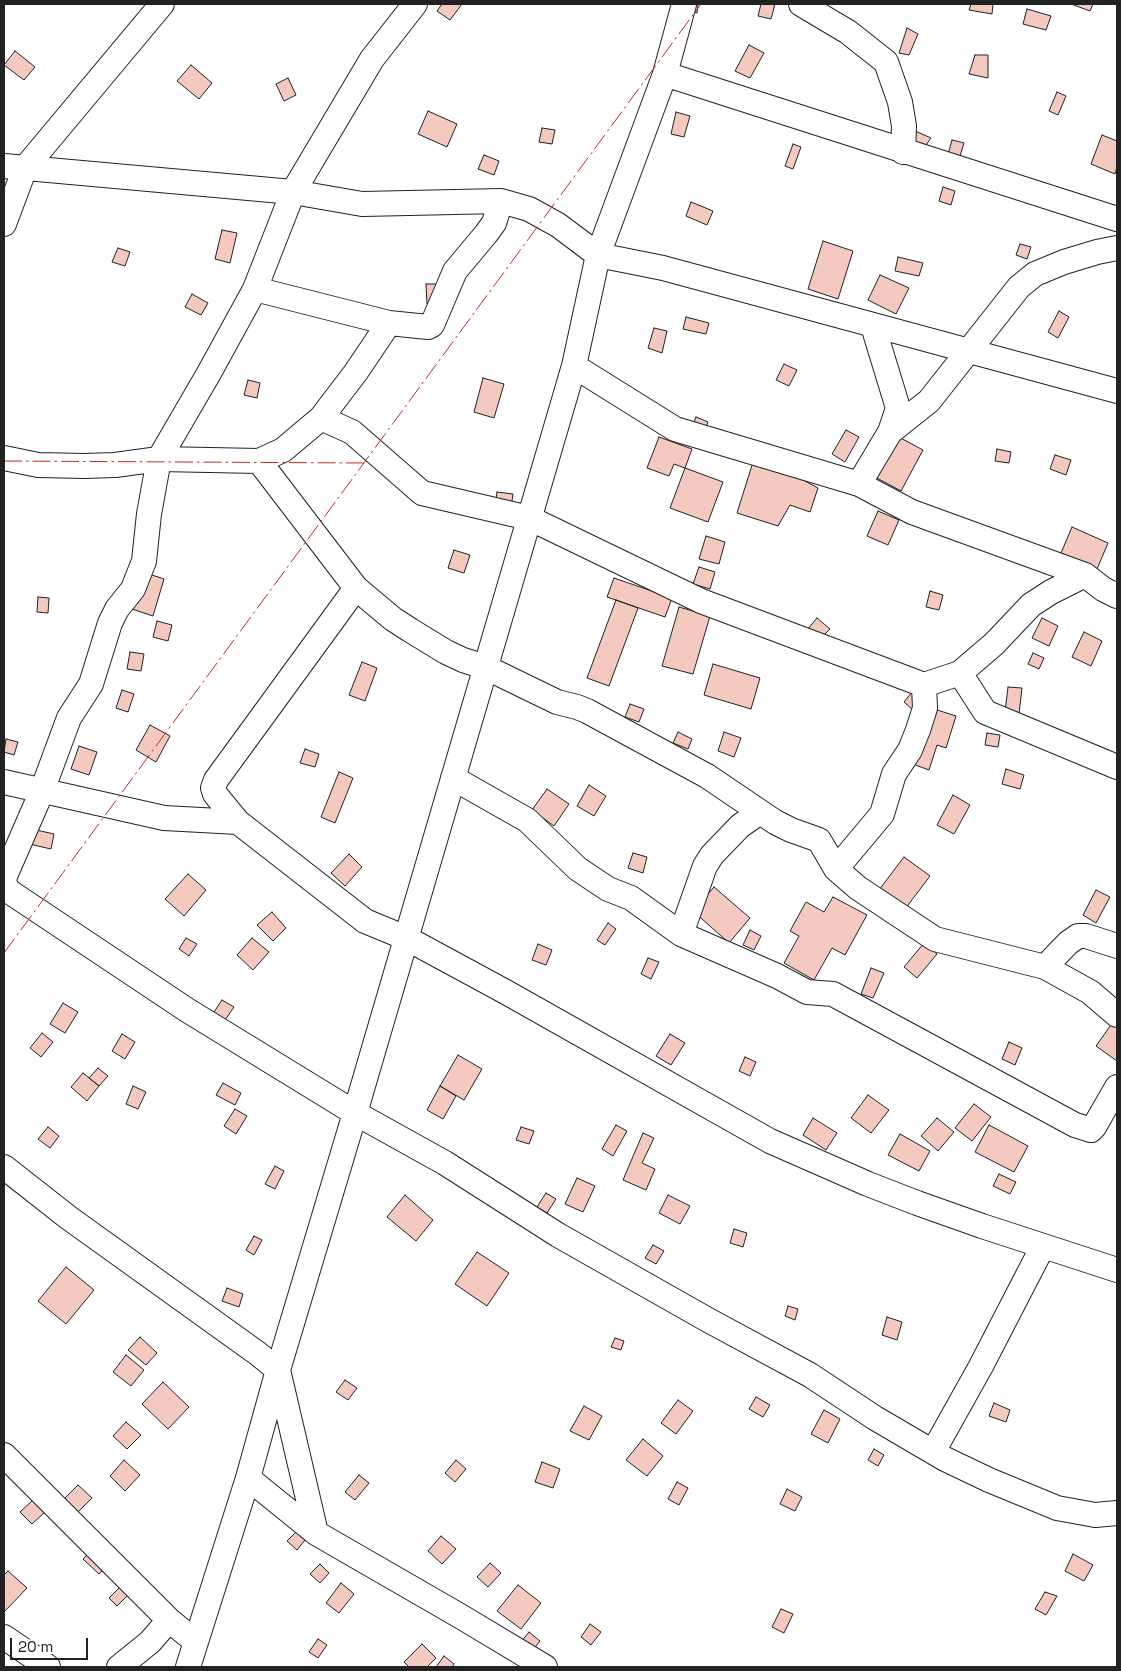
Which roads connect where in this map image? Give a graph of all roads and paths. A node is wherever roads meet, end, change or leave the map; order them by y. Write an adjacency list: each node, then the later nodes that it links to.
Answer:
1 (162, 4): 7 (street)
2 (415, 4): 8 (street)
3 (684, 4): 5 (street)
4 (801, 4): 6 (street)
5 (665, 74): 6 (street); 13 (street)
6 (903, 152): 10 (street)
7 (14, 167): 8 (street); 11 (street)
8 (293, 192): 9 (street); 14 (street)
9 (500, 201): 13 (street); 15 (street)
10 (1117, 219)
11 (4, 224)
12 (1117, 248): 17 (street)
13 (598, 255): 16 (street); 18 (street)
14 (255, 289): 15 (street); 23 (street)
15 (389, 323): 20 (street)
16 (873, 326): 17 (street); 21 (street)
17 (969, 350): 19 (street); 21 (street)
18 (574, 366): 25 (street); 26 (street)
19 (1117, 391)
20 (321, 418): 24 (street); 26 (street)
21 (890, 432): 25 (street)
22 (4, 458): 23 (street)
23 (159, 459): 24 (street); 36 (street)
24 (259, 461): 28 (street)
25 (860, 484): 27 (street)
26 (529, 518): 30 (street); 32 (street)
27 (1085, 575): 29 (street); 31 (street)
28 (356, 588): 30 (street); 38 (street)
29 (1117, 596)
30 (485, 667): 34 (street); 37 (street)
31 (960, 673): 32 (street); 33 (street)
32 (924, 685): 39 (street)
33 (1117, 767)
34 (453, 778): 40 (street); 41 (street)
35 (4, 782): 36 (street)
36 (42, 790): 38 (street); 46 (street)
37 (760, 812): 39 (street); 40 (street)
38 (238, 822): 41 (street)
39 (836, 869): 43 (street)
40 (681, 934): 45 (street)
41 (406, 938): 46 (street); 48 (street)
42 (1117, 946): 43 (street)
43 (1045, 967): 44 (street)
44 (1117, 1015)
45 (1117, 1087)
46 (355, 1113): 50 (street); 51 (street)
47 (4, 1167): 50 (street)
48 (1043, 1246): 49 (street); 51 (street)
49 (1117, 1270)
50 (278, 1370): 53 (street); 55 (street)
51 (933, 1452): 54 (street)
52 (4, 1454): 56 (street)
53 (248, 1478): 55 (street); 58 (street)
54 (1117, 1513)
55 (316, 1533): 62 (street)
56 (169, 1620): 58 (street); 60 (street)
57 (4, 1637): 59 (street)
58 (196, 1642): 61 (street)
59 (48, 1667)
60 (120, 1667)
61 (188, 1667)
62 (545, 1667)

